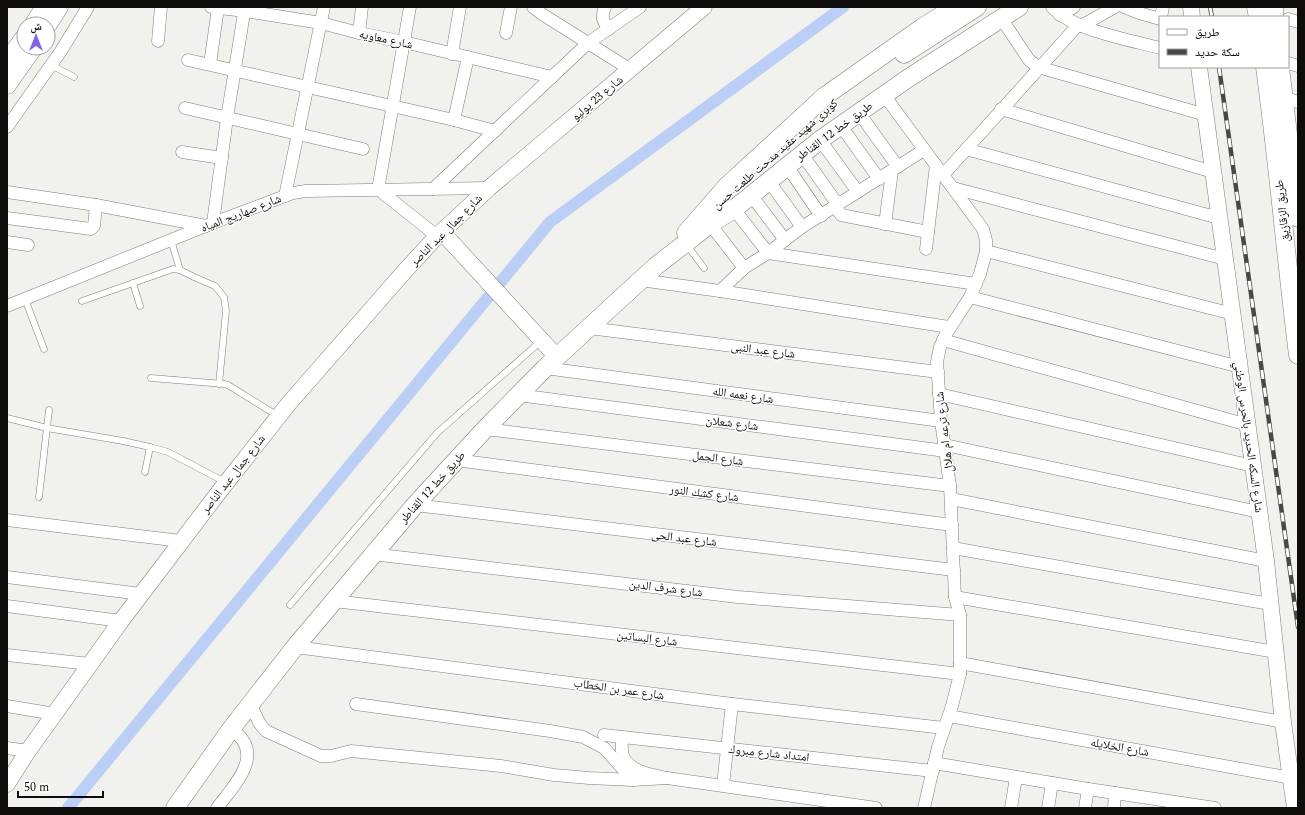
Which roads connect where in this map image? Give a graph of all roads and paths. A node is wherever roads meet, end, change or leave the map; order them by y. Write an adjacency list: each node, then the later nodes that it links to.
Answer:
1 (45, 7): 26 (main road)
2 (59, 7): 27 (main road)
3 (88, 7): 45 (street)
4 (161, 7): 34 (street)
5 (215, 7): 21 (street, شارع معاويه); 44 (street, شارع معاويه)
6 (324, 7): 29 (street)
7 (362, 7): 33 (street)
8 (410, 7): 35 (street)
9 (460, 7): 39 (street)
10 (510, 7): 32 (street)
11 (605, 7): 31 (street)
12 (640, 7): 31 (street)
13 (704, 7): 52 (street, شارع 23 يوليو)
14 (955, 7): 102 (main road, طريق خط 12 القناطر)
15 (978, 7): 57 (main road, كوبرى شهيد عقيد مدحت طلعت حسن)
16 (1019, 7): 24 (main road, طريق خط 12 القناطر)
17 (1074, 7): 23 (street)
18 (1115, 7): 30 (street)
19 (1124, 7): 28 (street)
20 (1256, 7): 25 (main road)
21 (245, 9): 29 (street, شارع معاويه); 51 (street)
22 (539, 9): 36 (street)
23 (1056, 11): 30 (street)
24 (1001, 13): 46 (street); 57 (main road, طريق خط 12 القناطر)
25 (1275, 15)
26 (39, 16)
27 (53, 16)
28 (1159, 17)
29 (321, 23): 33 (street, شارع معاويه); 56 (street)
30 (1079, 25): 37 (street); 46 (street)
31 (610, 29): 36 (street)
32 (506, 33)
33 (359, 34): 35 (street, شارع معاويه)
34 (158, 41)
35 (404, 42): 39 (street, شارع معاويه); 59 (street)
36 (588, 43): 52 (street); 54 (street)
37 (1159, 48)
38 (16, 49): 43 (main road)
39 (452, 54): 41 (street, شارع معاويه)
40 (27, 56): 55 (main road)
41 (468, 57): 54 (street, شارع معاويه); 65 (street)
42 (188, 60): 44 (street)
43 (7, 62)
44 (210, 64): 51 (street)
45 (51, 65): 53 (lane); 67 (street)
46 (1038, 68): 61 (street); 63 (street)
47 (1199, 68): 63 (street, شارع السكه الحديد بالحرس الوطني)
48 (1253, 68): 122 (main road)
49 (1265, 68): 122 (main road, طريق الزقازيق)
50 (1280, 68): 58 (main road, طريق الزقازيق)
51 (236, 70): 56 (street); 64 (street)
52 (631, 70): 85 (street, شارع 23 يوليو)
53 (74, 78)
54 (552, 78): 68 (street)
55 (7, 85)
56 (307, 87): 59 (street); 69 (street)
57 (868, 92): 62 (main road, طريق خط 12 القناطر); 73 (street, شارع ترعه ام هلال); 102 (main road, كوبرى شهيد عقيد مدحت طلعت حسن)
58 (1291, 100): 76 (main road, طريق الزقازيق)
59 (392, 106): 65 (street); 88 (street)
60 (185, 108): 64 (street)
61 (1001, 109): 72 (street); 81 (street)
62 (858, 113): 66 (main road, طريق خط 12 القناطر); 80 (street)
63 (1206, 115): 81 (street, شارع السكه الحديد بالحرس الوطني)
64 (227, 118): 69 (street); 77 (street)
65 (454, 120): 68 (street)
66 (841, 126): 70 (main road, طريق خط 12 القناطر); 83 (street)
67 (7, 127)
68 (495, 131): 87 (street)
69 (298, 135): 71 (street); 92 (street)
70 (820, 140): 75 (main road, طريق خط 12 القناطر); 90 (street)
71 (363, 149)
72 (966, 149): 82 (street); 98 (street)
73 (924, 150): 78 (street, شارع ترعه ام هلال); 80 (street)
74 (182, 152): 77 (street)
75 (802, 154): 79 (main road, طريق خط 12 القناطر); 93 (street)
76 (1294, 156): 99 (main road, طريق الزقازيق)
77 (222, 158): 100 (street)
78 (936, 165): 82 (street, شارع ترعه ام هلال); 104 (street)
79 (787, 166): 84 (main road, طريق خط 12 القناطر); 96 (street)
80 (895, 169): 83 (street); 101 (street)
81 (1214, 172): 98 (street, شارع السكه الحديد بالحرس الوطني)
82 (943, 175): 86 (street, شارع ترعه ام هلال)
83 (879, 179): 90 (street)
84 (768, 180): 91 (main road, طريق خط 12 القناطر); 103 (street)
85 (489, 188): 87 (street, شارع صهاريج المياه); 105 (street, شارع جمال عبد الناصر)
86 (953, 188): 112 (street, شارع ترعه ام هلال); 114 (street)
87 (433, 189): 88 (street, شارع صهاريج المياه)
88 (380, 190): 92 (street, شارع صهاريج المياه); 105 (street)
89 (7, 192): 94 (street)
90 (858, 192): 93 (street)
91 (750, 195): 95 (main road, طريق خط 12 القناطر); 107 (street)
92 (285, 196): 100 (street, شارع صهاريج المياه)
93 (837, 205): 96 (street); 101 (street)
94 (96, 206): 97 (street); 100 (street)
95 (734, 209): 102 (main road, طريق خط 12 القناطر); 113 (street)
96 (821, 216): 103 (street)
97 (7, 218)
98 (1220, 218): 114 (street, شارع السكه الحديد بالحرس الوطني)
99 (1298, 218)
100 (209, 224): 106 (street, شارع صهاريج المياه)
101 (885, 224): 104 (street)
102 (701, 227): 109 (main road, طريق خط 12 القناطر); 115 (main road, طريق خط 12 القناطر); 117 (street)
103 (802, 227): 107 (street)
104 (928, 232): 111 (street)
105 (439, 234): 132 (street); 144 (street, شارع جمال عبد الناصر)
106 (171, 240): 118 (lane); 125 (street, شارع صهاريج المياه)
107 (785, 240): 113 (street)
108 (7, 242): 110 (street)
109 (685, 243): 115 (main road, طريق خط 12 القناطر); 116 (lane)
110 (28, 245)
111 (926, 248)
112 (986, 251): 121 (street, شارع ترعه ام هلال); 129 (street)
113 (768, 253): 117 (street); 121 (street)
114 (1225, 259): 129 (street, شارع السكه الحديد بالحرس الوطني)
115 (656, 266): 119 (main road, طريق خط 12 القناطر)
116 (704, 268)
117 (744, 268): 123 (street)
118 (180, 270): 120 (lane); 140 (lane)
119 (640, 280): 123 (street); 131 (main road, طريق خط 12 القناطر)
120 (133, 283): 126 (lane); 128 (lane)
121 (976, 284): 124 (street, شارع ترعه ام هلال)
122 (1289, 284): 135 (main road, طريق الزقازيق)
123 (720, 291): 130 (street)
124 (970, 297): 130 (street, شارع ترعه ام هلال); 137 (street)
125 (25, 299): 127 (street, شارع صهاريج المياه); 134 (lane)
126 (82, 301)
127 (7, 306)
128 (140, 306)
129 (1232, 314): 137 (street, شارع السكه الحديد بالحرس الوطني)
130 (949, 327): 133 (street, شارع ترعه ام هلال)
131 (589, 328): 136 (main road, طريق خط 12 القناطر); 138 (street, شارع عبد النبى)
132 (541, 340): 136 (street); 173 (lane)
133 (943, 340): 138 (street, شارع ترعه ام هلال); 147 (street)
134 (44, 349)
135 (1298, 356)
136 (551, 363): 142 (main road, طريق خط 12 القناطر); 146 (street, شارع نعمه الله)
137 (1240, 367): 147 (street, شارع السكه الحديد بالحرس الوطني)
138 (938, 372): 141 (street, شارع ترعه ام هلال)
139 (151, 378): 140 (lane)
140 (220, 384): 144 (lane)
141 (939, 394): 146 (street, شارع ترعه ام هلال); 153 (street)
142 (518, 395): 149 (main road, طريق خط 12 القناطر); 151 (street, شارع شعلان)
143 (49, 410): 148 (lane)
144 (278, 417): 155 (street, شارع جمال عبد الناصر)
145 (7, 418): 148 (lane)
146 (941, 421): 151 (street, شارع ترعه ام هلال)
147 (1248, 424): 153 (street, شارع السكه الحديد بالحرس الوطني)
148 (47, 428): 150 (lane); 157 (lane)
149 (485, 429): 152 (main road, طريق خط 12 القناطر); 156 (street, شارع الجمل)
150 (150, 447): 154 (lane); 155 (lane)
151 (946, 448): 156 (street, شارع ترعه ام هلال); 160 (street, شارع شعلان)
152 (456, 460): 159 (main road, طريق خط 12 القناطر); 162 (street, شارع كشك النور)
153 (1253, 466): 160 (street, شارع السكه الحديد بالحرس الوطني)
154 (145, 472)
155 (227, 482): 163 (street, شارع جمال عبد الناصر)
156 (950, 486): 158 (street, شارع ترعه ام هلال)
157 (39, 497)
158 (951, 499): 162 (street, شارع ترعه ام هلال); 166 (street)
159 (415, 505): 165 (main road, طريق خط 12 القناطر); 167 (street, شارع عبد الحى)
160 (1259, 512): 166 (street, شارع السكه الحديد بالحرس الوطني)
161 (7, 520): 163 (street)
162 (952, 525): 164 (street, شارع ترعه ام هلال)
163 (181, 541): 169 (street, شارع جمال عبد الناصر)
164 (953, 548): 167 (street, شارع ترعه ام هلال); 172 (street)
165 (372, 554): 171 (main road, طريق خط 12 القناطر); 175 (street, شارع شرف الدين)
166 (1266, 561): 172 (street, شارع السكه الحديد بالحرس الوطني)
167 (954, 570): 170 (street, شارع ترعه ام هلال)
168 (7, 577): 169 (street)
169 (142, 594): 176 (street, شارع جمال عبد الناصر)
170 (955, 597): 175 (street, شارع ترعه ام هلال); 178 (street)
171 (334, 600): 177 (main road, طريق خط 12 القناطر); 181 (street, شارع البساتين)
172 (1270, 604): 178 (street, شارع السكه الحديد بالحرس الوطني)
173 (290, 605)
174 (7, 606): 176 (street)
175 (960, 615): 181 (street, شارع ترعه ام هلال)
176 (121, 621): 180 (street, شارع جمال عبد الناصر)
177 (295, 647): 182 (main road, طريق خط 12 القناطر); 184 (street, شارع عمر بن الخطاب)
178 (1276, 652): 188 (street, شارع السكه الحديد بالحرس الوطني)
179 (7, 655): 180 (street)
180 (90, 664): 186 (street, شارع جمال عبد الناصر)
181 (960, 668): 187 (street, شارع ترعه ام هلال); 188 (street, شارع البساتين)
182 (250, 704): 190 (main road, طريق خط 12 القناطر); 200 (street)
183 (356, 704): 200 (street)
184 (732, 704): 189 (street, شارع عمر بن الخطاب); 194 (street)
185 (7, 706): 186 (street)
186 (55, 714): 195 (street, شارع جمال عبد الناصر)
187 (949, 716): 189 (street, شارع ترعه ام هلال); 199 (street, شارع الخلايله)
188 (1283, 722): 199 (street, شارع السكه الحديد بالحرس الوطني)
189 (944, 728): 196 (street, شارع ترعه ام هلال)
190 (231, 729): 207 (main road, طريق خط 12 القناطر); 208 (street)
191 (604, 735): 192 (street, امتداد شارع مبروك)
192 (622, 737): 194 (street, امتداد شارع مبروك); 198 (street)
193 (7, 748): 195 (street)
194 (727, 749): 196 (street, امتداد شارع مبروك); 203 (street)
195 (28, 751): 202 (street, شارع جمال عبد الناصر)
196 (934, 767): 197 (street, امتداد شارع مبروك); 210 (street, شارع ترعه ام هلال)
197 (1016, 777): 201 (street, امتداد شارع مبروك); 211 (street)
198 (667, 778): 200 (street); 203 (street)
199 (1291, 778): 216 (street, شارع السكه الحديد بالحرس الوطني)
200 (633, 780)
201 (1052, 783): 204 (street, امتداد شارع مبروك); 212 (street)
202 (7, 784)
203 (723, 785): 209 (street)
204 (1088, 789): 205 (street, امتداد شارع مبروك); 213 (street)
205 (1115, 793): 206 (street, امتداد شارع مبروك); 214 (street)
206 (1149, 803): 215 (street, امتداد شارع مبروك)
207 (175, 808)
208 (217, 808)
209 (876, 808)
210 (924, 808)
211 (1011, 808)
212 (1048, 808)
213 (1085, 808)
214 (1114, 808)
215 (1215, 808)
216 (1295, 808)

